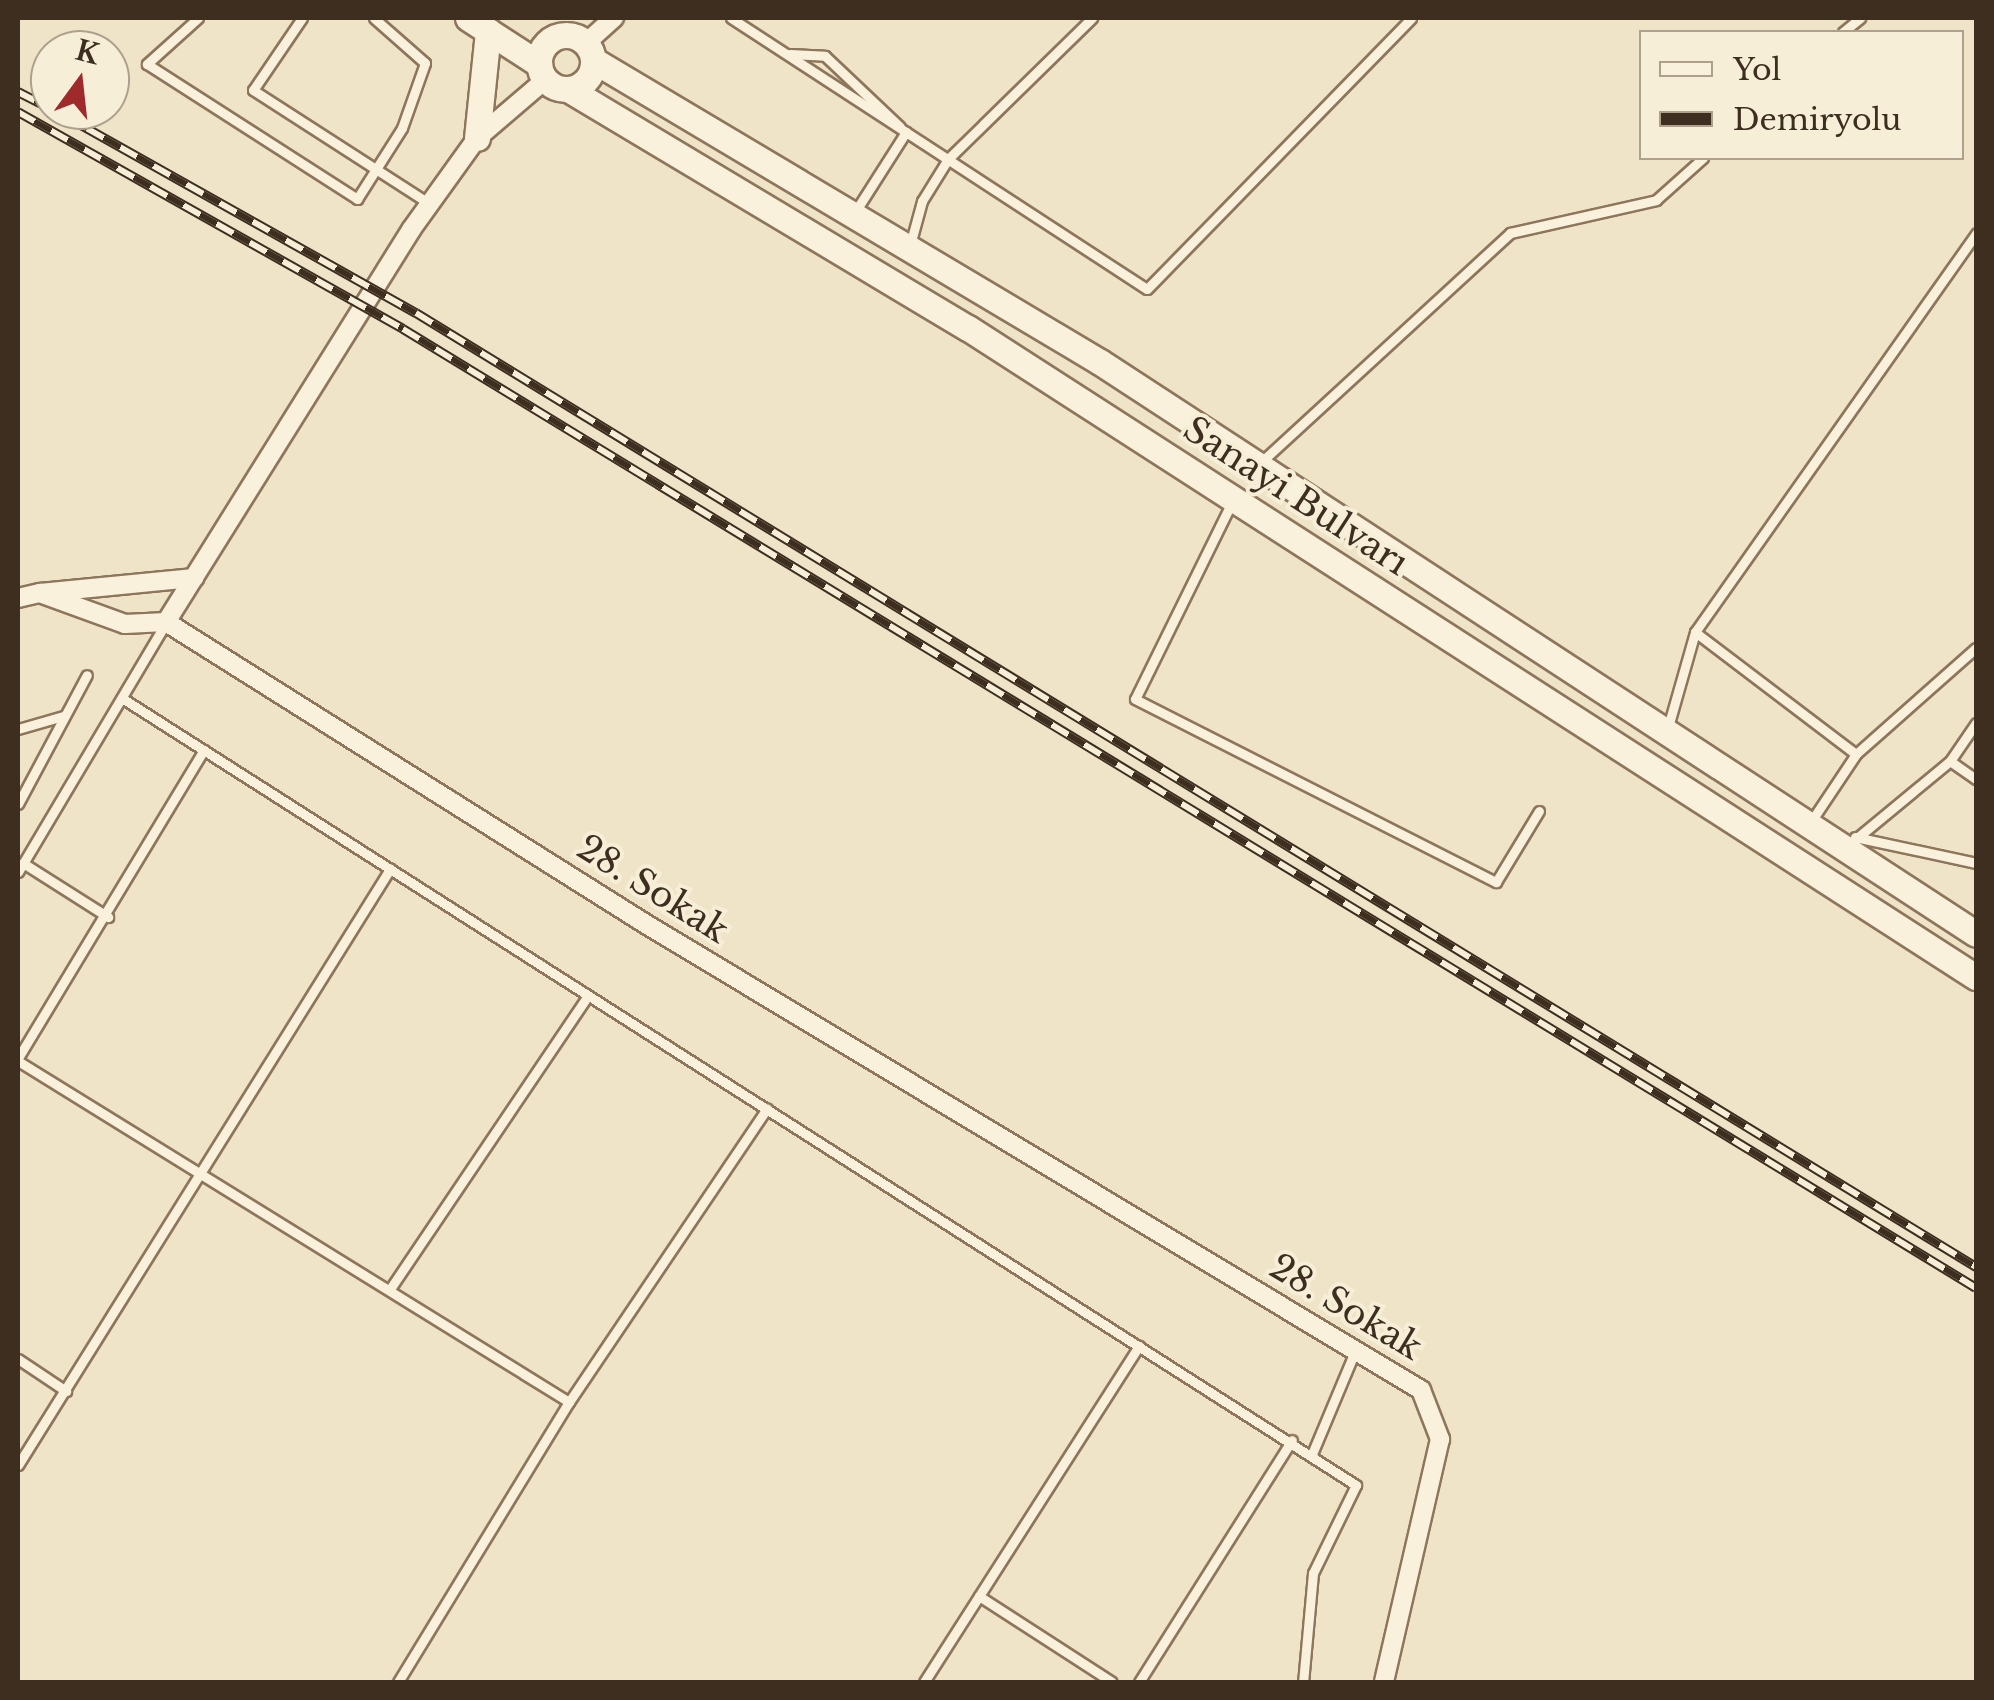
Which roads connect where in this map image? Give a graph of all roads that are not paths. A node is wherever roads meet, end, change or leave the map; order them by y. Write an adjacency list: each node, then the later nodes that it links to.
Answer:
1 (198, 18): 17 (lane)
2 (302, 18): 17 (lane)
3 (374, 18): 17 (lane)
4 (548, 18): 10 (main road, Sanayi Bulvarı)
5 (614, 18): 10 (street)
6 (731, 18): 11 (lane)
7 (1092, 18): 15 (lane)
8 (1411, 18): 15 (lane)
9 (478, 24): 12 (main road, Sanayi Bulvarı); 14 (main road)
10 (583, 46): 12 (main road); 12 (main road); 19 (main road, Sanayi Bulvarı)
11 (788, 54): 13 (lane); 13 (lane)
12 (551, 78): 14 (street); 23 (main road, Sanayi Bulvarı)
13 (904, 130): 15 (lane); 19 (lane)
14 (478, 138): 18 (street)
15 (948, 159): 21 (lane)
16 (1701, 160): 22 (lane)
17 (377, 170): 18 (lane)
18 (431, 205): 24 (street)
19 (853, 214): 21 (main road, Sanayi Bulvarı)
20 (1976, 234): 28 (lane)
21 (910, 248): 22 (main road, Sanayi Bulvarı)
22 (1257, 466): 35 (main road, Sanayi Bulvarı)
23 (1234, 497): 41 (lane); 49 (main road, Sanayi Bulvarı)
24 (194, 578): 25 (street); 27 (street)
25 (40, 593): 26 (street); 27 (street)
26 (18, 598)
27 (166, 622): 31 (lane); 56 (street, 28. Sokak)
28 (1695, 632): 35 (lane); 37 (lane)
29 (1976, 648): 37 (lane)
30 (87, 675): 32 (lane)
31 (124, 700): 36 (lane); 45 (lane)
32 (63, 716): 34 (lane); 40 (lane)
33 (1976, 723): 38 (lane)
34 (18, 730)
35 (1666, 734): 42 (main road, Sanayi Bulvarı)
36 (204, 750): 46 (lane); 47 (lane)
37 (1856, 754): 42 (lane)
38 (1950, 762): 39 (lane); 43 (lane)
39 (1976, 780)
40 (18, 804)
41 (1539, 812)
42 (1808, 826): 43 (main road, Sanayi Bulvarı)
43 (1850, 843): 44 (lane); 48 (main road, Sanayi Bulvarı)
44 (1976, 863)
45 (20, 868): 47 (lane)
46 (390, 868): 50 (lane); 53 (lane)
47 (108, 917): 51 (lane)
48 (1976, 934)
49 (1976, 977)
50 (588, 997): 52 (lane); 54 (lane)
51 (18, 1060): 53 (lane)
52 (767, 1109): 55 (lane); 59 (lane)
53 (198, 1178): 54 (lane); 58 (lane)
54 (390, 1289): 59 (lane)
55 (1139, 1346): 60 (lane); 63 (lane)
56 (1355, 1350): 61 (lane); 69 (street, 28. Sokak)
57 (18, 1359): 58 (lane)
58 (66, 1390): 62 (lane)
59 (569, 1402): 64 (lane)
60 (1292, 1440): 61 (lane); 67 (lane)
61 (1312, 1454): 68 (lane)
62 (18, 1465)
63 (980, 1596): 65 (lane); 66 (lane)
64 (398, 1682)
65 (924, 1682)
66 (1112, 1682)
67 (1139, 1682)
68 (1303, 1682)
69 (1384, 1682)

